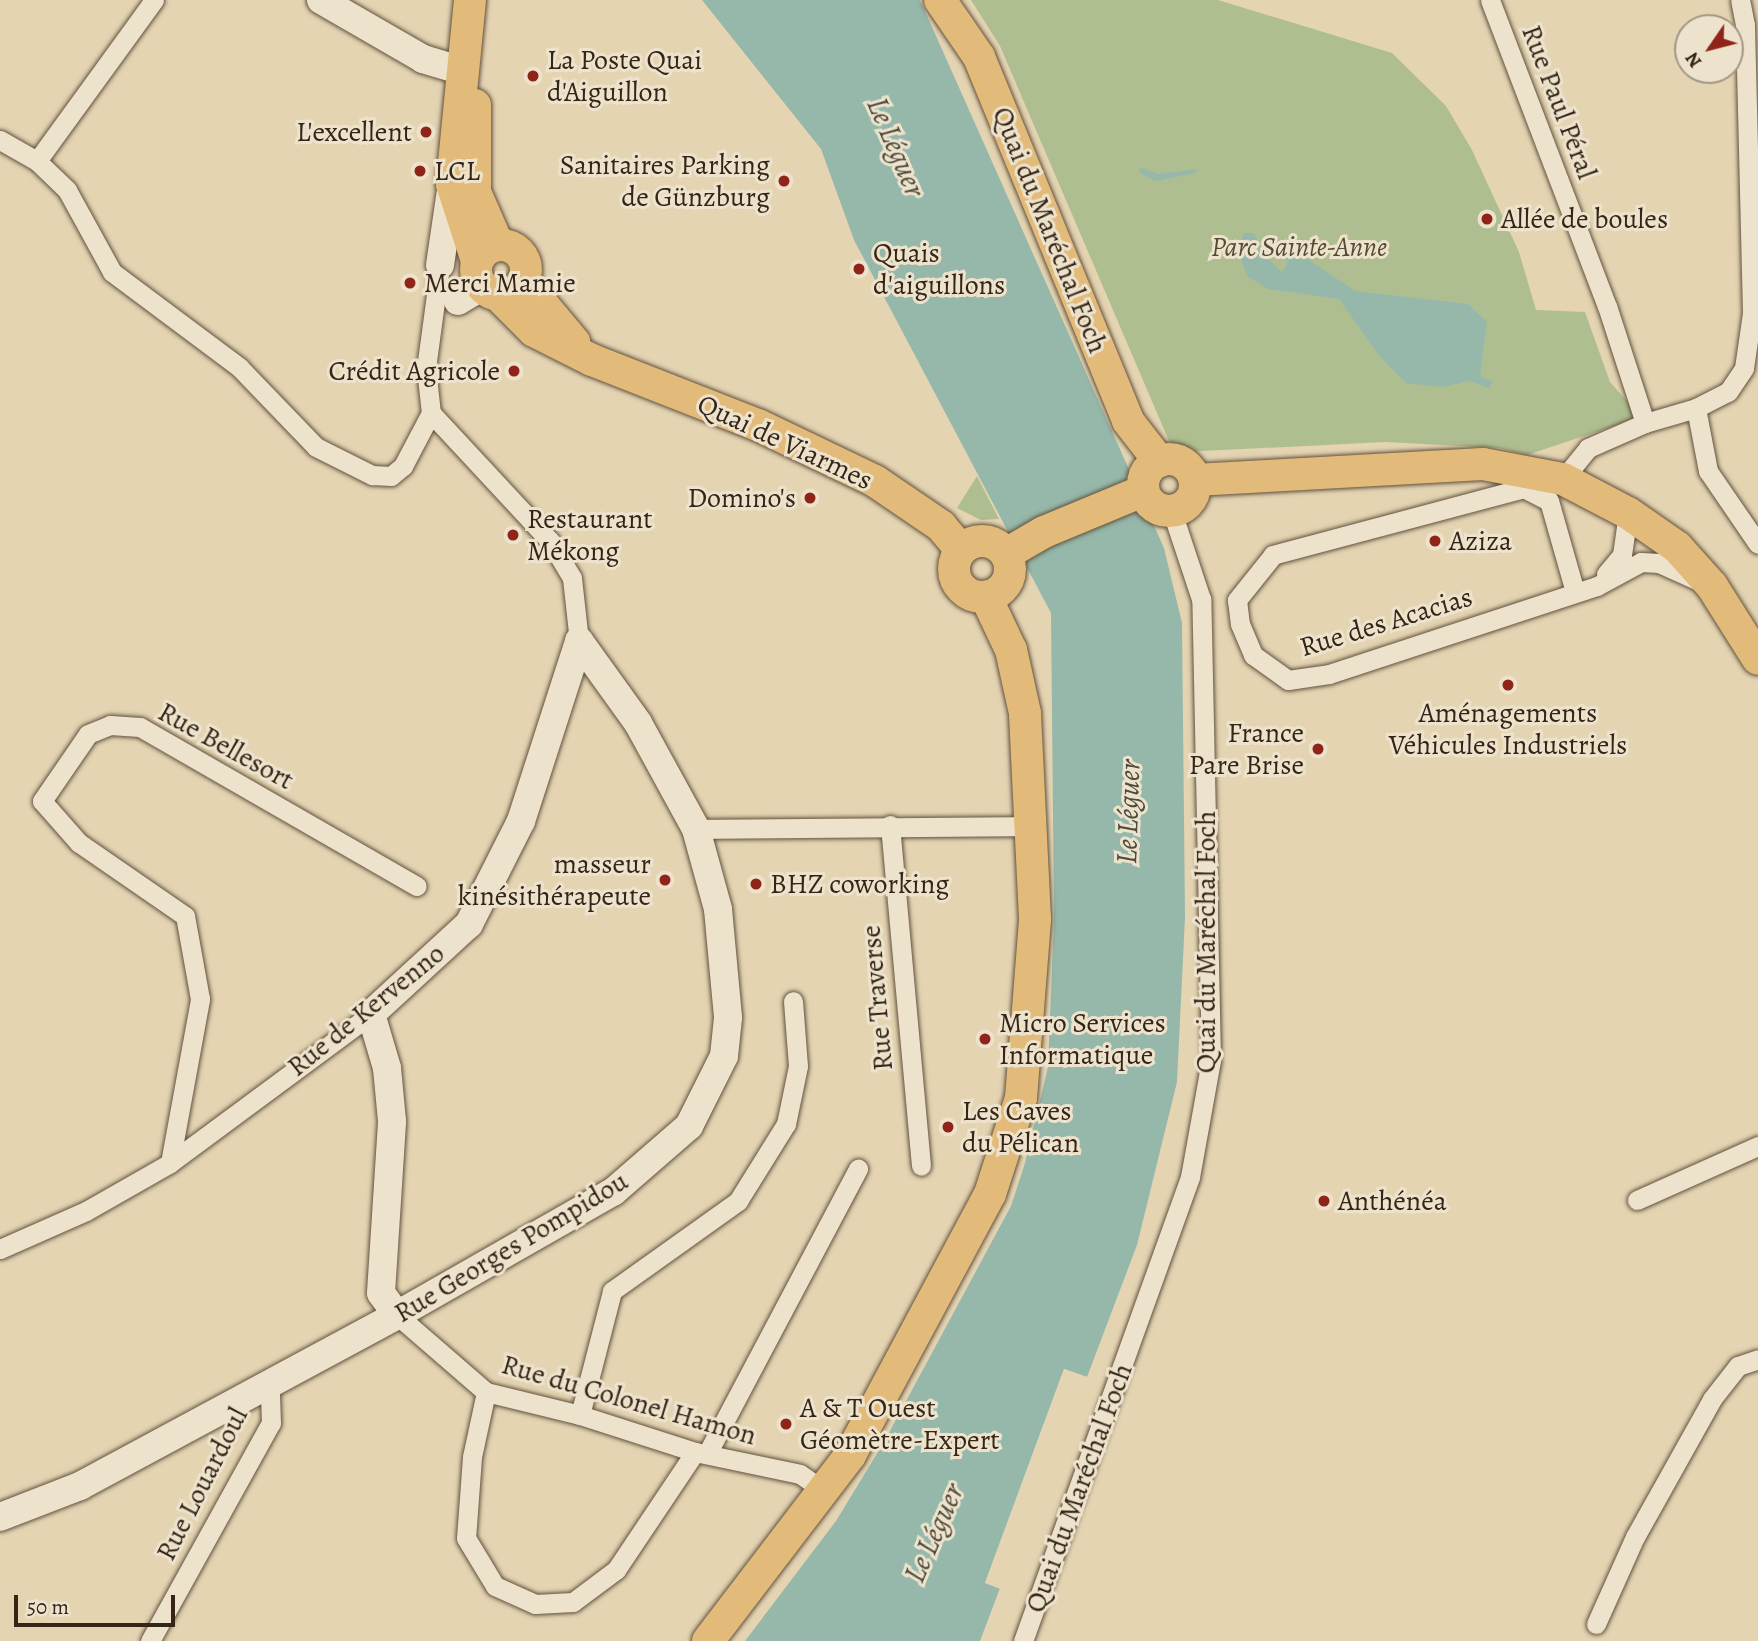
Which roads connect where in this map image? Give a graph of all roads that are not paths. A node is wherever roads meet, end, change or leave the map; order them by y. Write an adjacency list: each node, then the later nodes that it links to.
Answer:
1 (154, 0): 9 (street)
2 (321, 0): 7 (main road)
3 (470, 0): 7 (main road)
4 (940, 0): 17 (main road, Quai du Maréchal Foch)
5 (1490, 0): 16 (street, Rue Paul Péral)
6 (1740, 0): 14 (street)
7 (463, 71): 10 (main road); 12 (main road)
8 (0, 140): 9 (street)
9 (37, 161): 15 (street)
10 (452, 184): 11 (main road); 12 (main road)
11 (440, 265): 13 (street)
12 (490, 278): 13 (street); 24 (main road, Quai de Viarmes)
13 (431, 326): 15 (street)
14 (1696, 408): 16 (street); 23 (street)
15 (431, 413): 30 (street)
16 (1645, 423): 19 (street)
17 (1159, 461): 18 (main road); 20 (main road)
18 (1195, 480): 19 (main road); 21 (main road)
19 (1563, 480): 22 (main road)
20 (1141, 492): 21 (main road); 25 (main road)
21 (1172, 512): 55 (street, Quai du Maréchal Foch)
22 (1628, 513): 26 (street); 27 (main road)
23 (1758, 544)
24 (961, 550): 25 (main road); 29 (main road)
25 (1010, 552): 29 (main road)
26 (1597, 586): 27 (street, Rue des Acacias); 28 (street, Rue des Acacias)
27 (1712, 586): 31 (main road)
28 (1574, 592): 28 (street, Rue des Acacias)
29 (986, 597): 33 (main road)
30 (579, 640): 34 (main road, Rue Georges Pompidou); 37 (main road, Rue de Kervenno)
31 (1758, 659)
32 (890, 825): 33 (street); 34 (street); 40 (street, Rue Traverse)
33 (1032, 826): 50 (main road)
34 (696, 829): 44 (main road, Rue Georges Pompidou)
35 (416, 886): 39 (street, Rue Bellesort)
36 (793, 1001): 48 (street)
37 (371, 1014): 39 (street, Rue de Kervenno); 44 (main road)
38 (1758, 1146): 42 (street)
39 (170, 1163): 43 (street, Rue de Kervenno)
40 (921, 1166)
41 (858, 1169): 49 (street)
42 (1637, 1200)
43 (0, 1249)
44 (397, 1315): 46 (main road, Rue Georges Pompidou); 47 (street, Rue du Colonel Hamon)
45 (1758, 1359): 52 (street)
46 (270, 1386): 51 (main road, Rue Georges Pompidou); 53 (street, Rue Louardoul)
47 (486, 1392): 48 (street, Rue du Colonel Hamon); 49 (street)
48 (580, 1415): 49 (street, Rue du Colonel Hamon)
49 (701, 1453): 50 (street, Rue du Colonel Hamon)
50 (824, 1492): 54 (main road)
51 (0, 1517)
52 (1596, 1624)
53 (150, 1641)
54 (708, 1641)
55 (1023, 1641)

